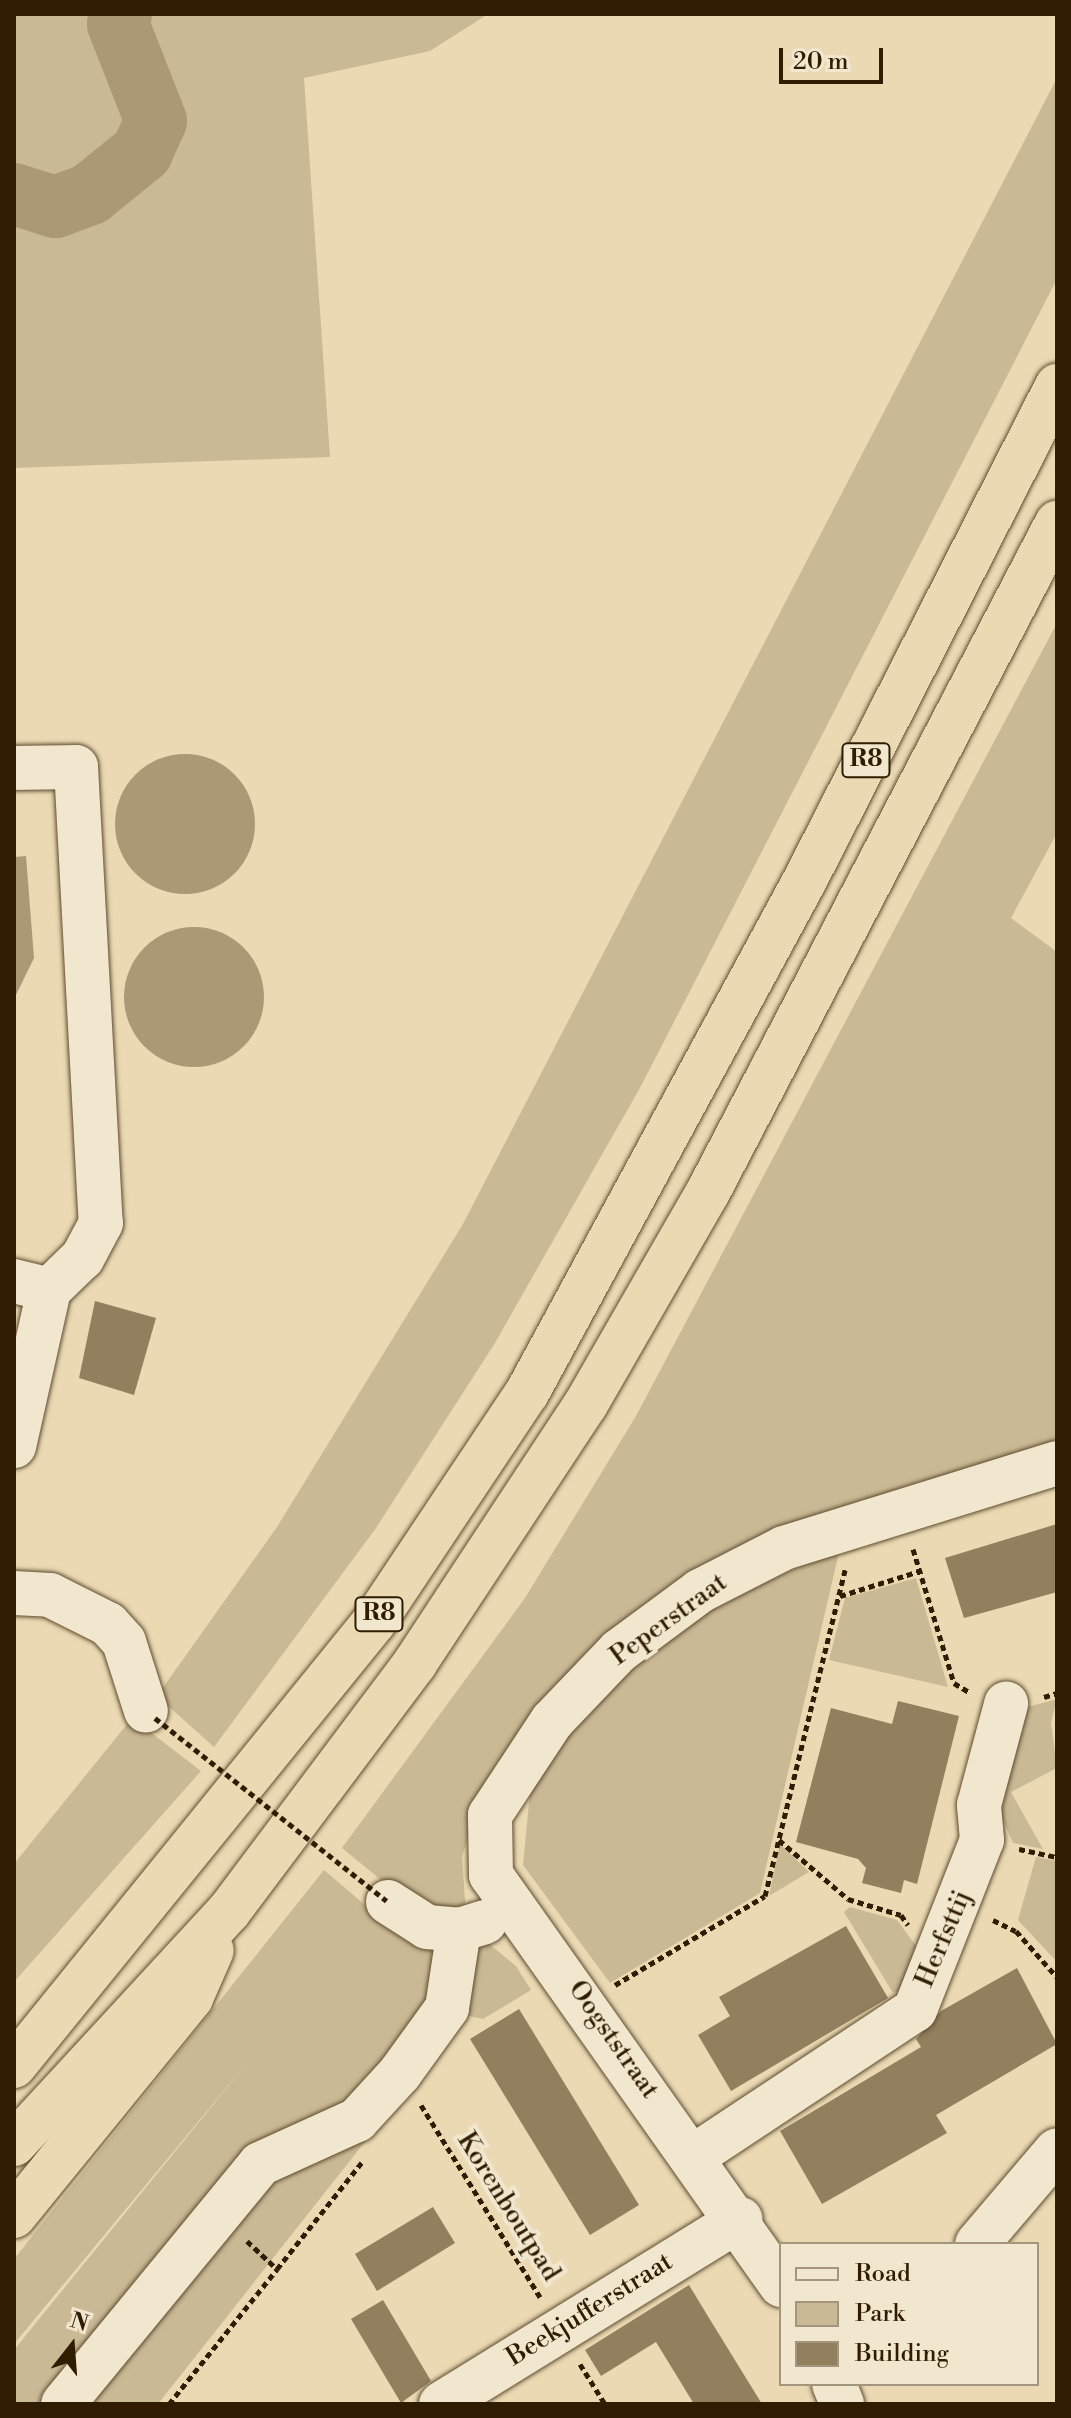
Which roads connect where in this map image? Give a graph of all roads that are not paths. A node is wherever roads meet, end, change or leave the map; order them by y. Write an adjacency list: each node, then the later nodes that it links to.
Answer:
1 (1057, 386): 14 (highway, R8)
2 (1057, 523): 11 (highway, R8)
3 (14, 768): 4 (street)
4 (32, 1285): 5 (street)
5 (14, 1446)
6 (1057, 1463): 12 (street, Peperstraat)
7 (14, 1593): 9 (street)
8 (1006, 1704): 17 (street, Herfsttij)
9 (150, 1714)
10 (388, 1902): 13 (street)
11 (229, 1911): 15 (highway, R8); 18 (highway)
12 (514, 1913): 13 (street); 17 (street, Oogststraat)
13 (459, 1930): 22 (street)
14 (18, 2061)
15 (14, 2144)
16 (1057, 2150): 20 (street)
17 (694, 2156): 19 (street, Oogststraat)
18 (14, 2216)
19 (740, 2219): 21 (street, Oogststraat); 23 (street, Beekjufferstraat)
20 (979, 2242)
21 (779, 2282)
22 (63, 2404)
23 (441, 2404)

